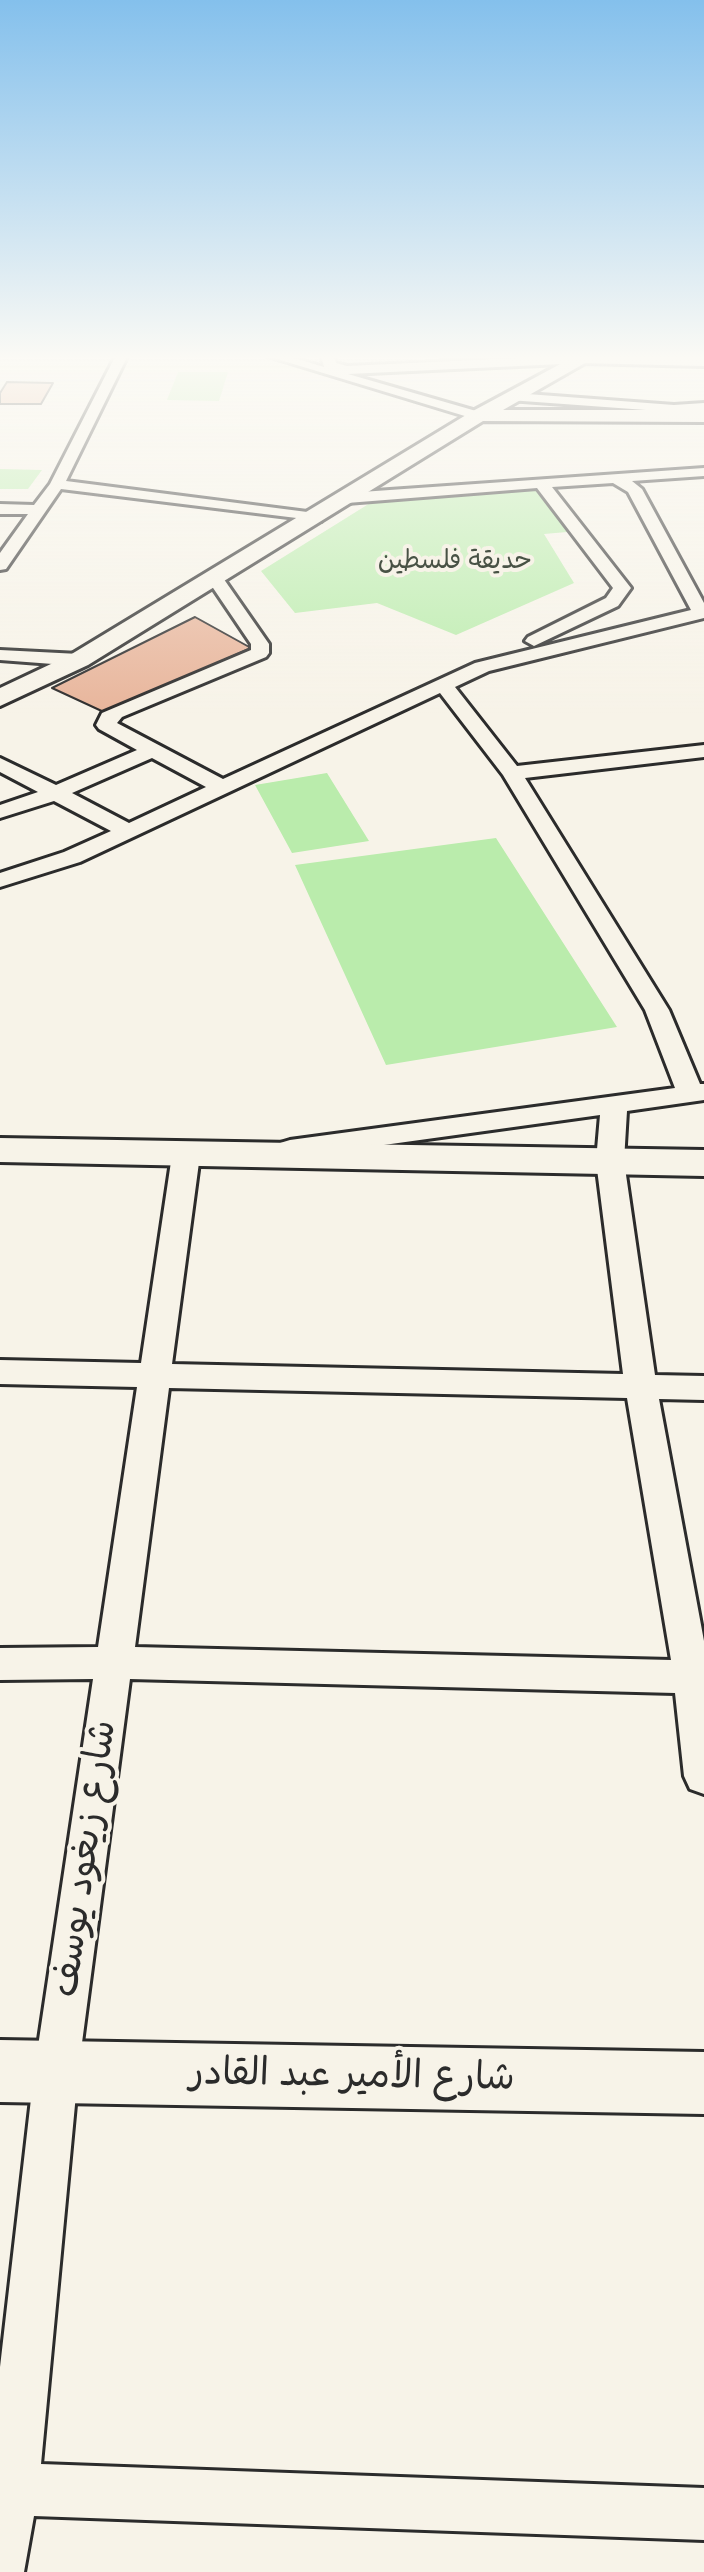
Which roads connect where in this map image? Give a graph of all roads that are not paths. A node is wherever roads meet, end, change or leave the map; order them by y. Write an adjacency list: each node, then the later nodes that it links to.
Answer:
1 (62, 475): 5 (street)
2 (384, 475): 7 (main road)
3 (660, 475): 4 (street)
4 (616, 478): 6 (street); 13 (street)
5 (57, 484): 9 (street); 10 (street)
6 (542, 485): 7 (street); 16 (street)
7 (347, 498): 10 (main road)
8 (0, 509): 9 (street)
9 (41, 510): 11 (street)
10 (315, 518): 12 (main road)
11 (0, 565)
12 (215, 579): 15 (main road); 19 (street)
13 (701, 607): 16 (street)
14 (0, 655): 15 (street)
15 (79, 660): 18 (main road)
16 (482, 667): 17 (street)
17 (443, 684): 22 (street); 23 (street)
18 (0, 698)
19 (153, 750): 23 (street); 24 (street)
20 (704, 751): 22 (street)
21 (0, 764): 24 (street)
22 (512, 773): 28 (street)
23 (221, 787): 26 (street)
24 (56, 793): 25 (street); 26 (street)
25 (0, 812)
26 (128, 831): 27 (street)
27 (0, 880)
28 (697, 1092): 29 (street)
29 (614, 1104): 31 (street); 33 (street)
30 (0, 1150): 32 (main road)
31 (265, 1153): 32 (main road); 33 (main road)
32 (186, 1155): 38 (street, شارع زيغود يوسف)
33 (610, 1161): 34 (main road); 39 (street)
34 (704, 1163)
35 (0, 1354): 37 (street)
36 (0, 1372): 37 (street)
37 (40, 1373): 38 (street)
38 (152, 1376): 39 (street); 41 (street, شارع زيغود يوسف)
39 (641, 1388): 40 (street); 43 (street)
40 (704, 1388)
41 (116, 1663): 42 (street); 43 (street); 45 (street, شارع زيغود يوسف)
42 (0, 1664)
43 (698, 1677): 44 (street)
44 (704, 1776)
45 (28, 2072): 46 (main road, شارع الأمير عبد القادر); 47 (street, شارع زيغود يوسف)
46 (704, 2083)
47 (6, 2490): 48 (street); 49 (street, شارع زيغود يوسف)
48 (704, 2514)
49 (0, 2564)

